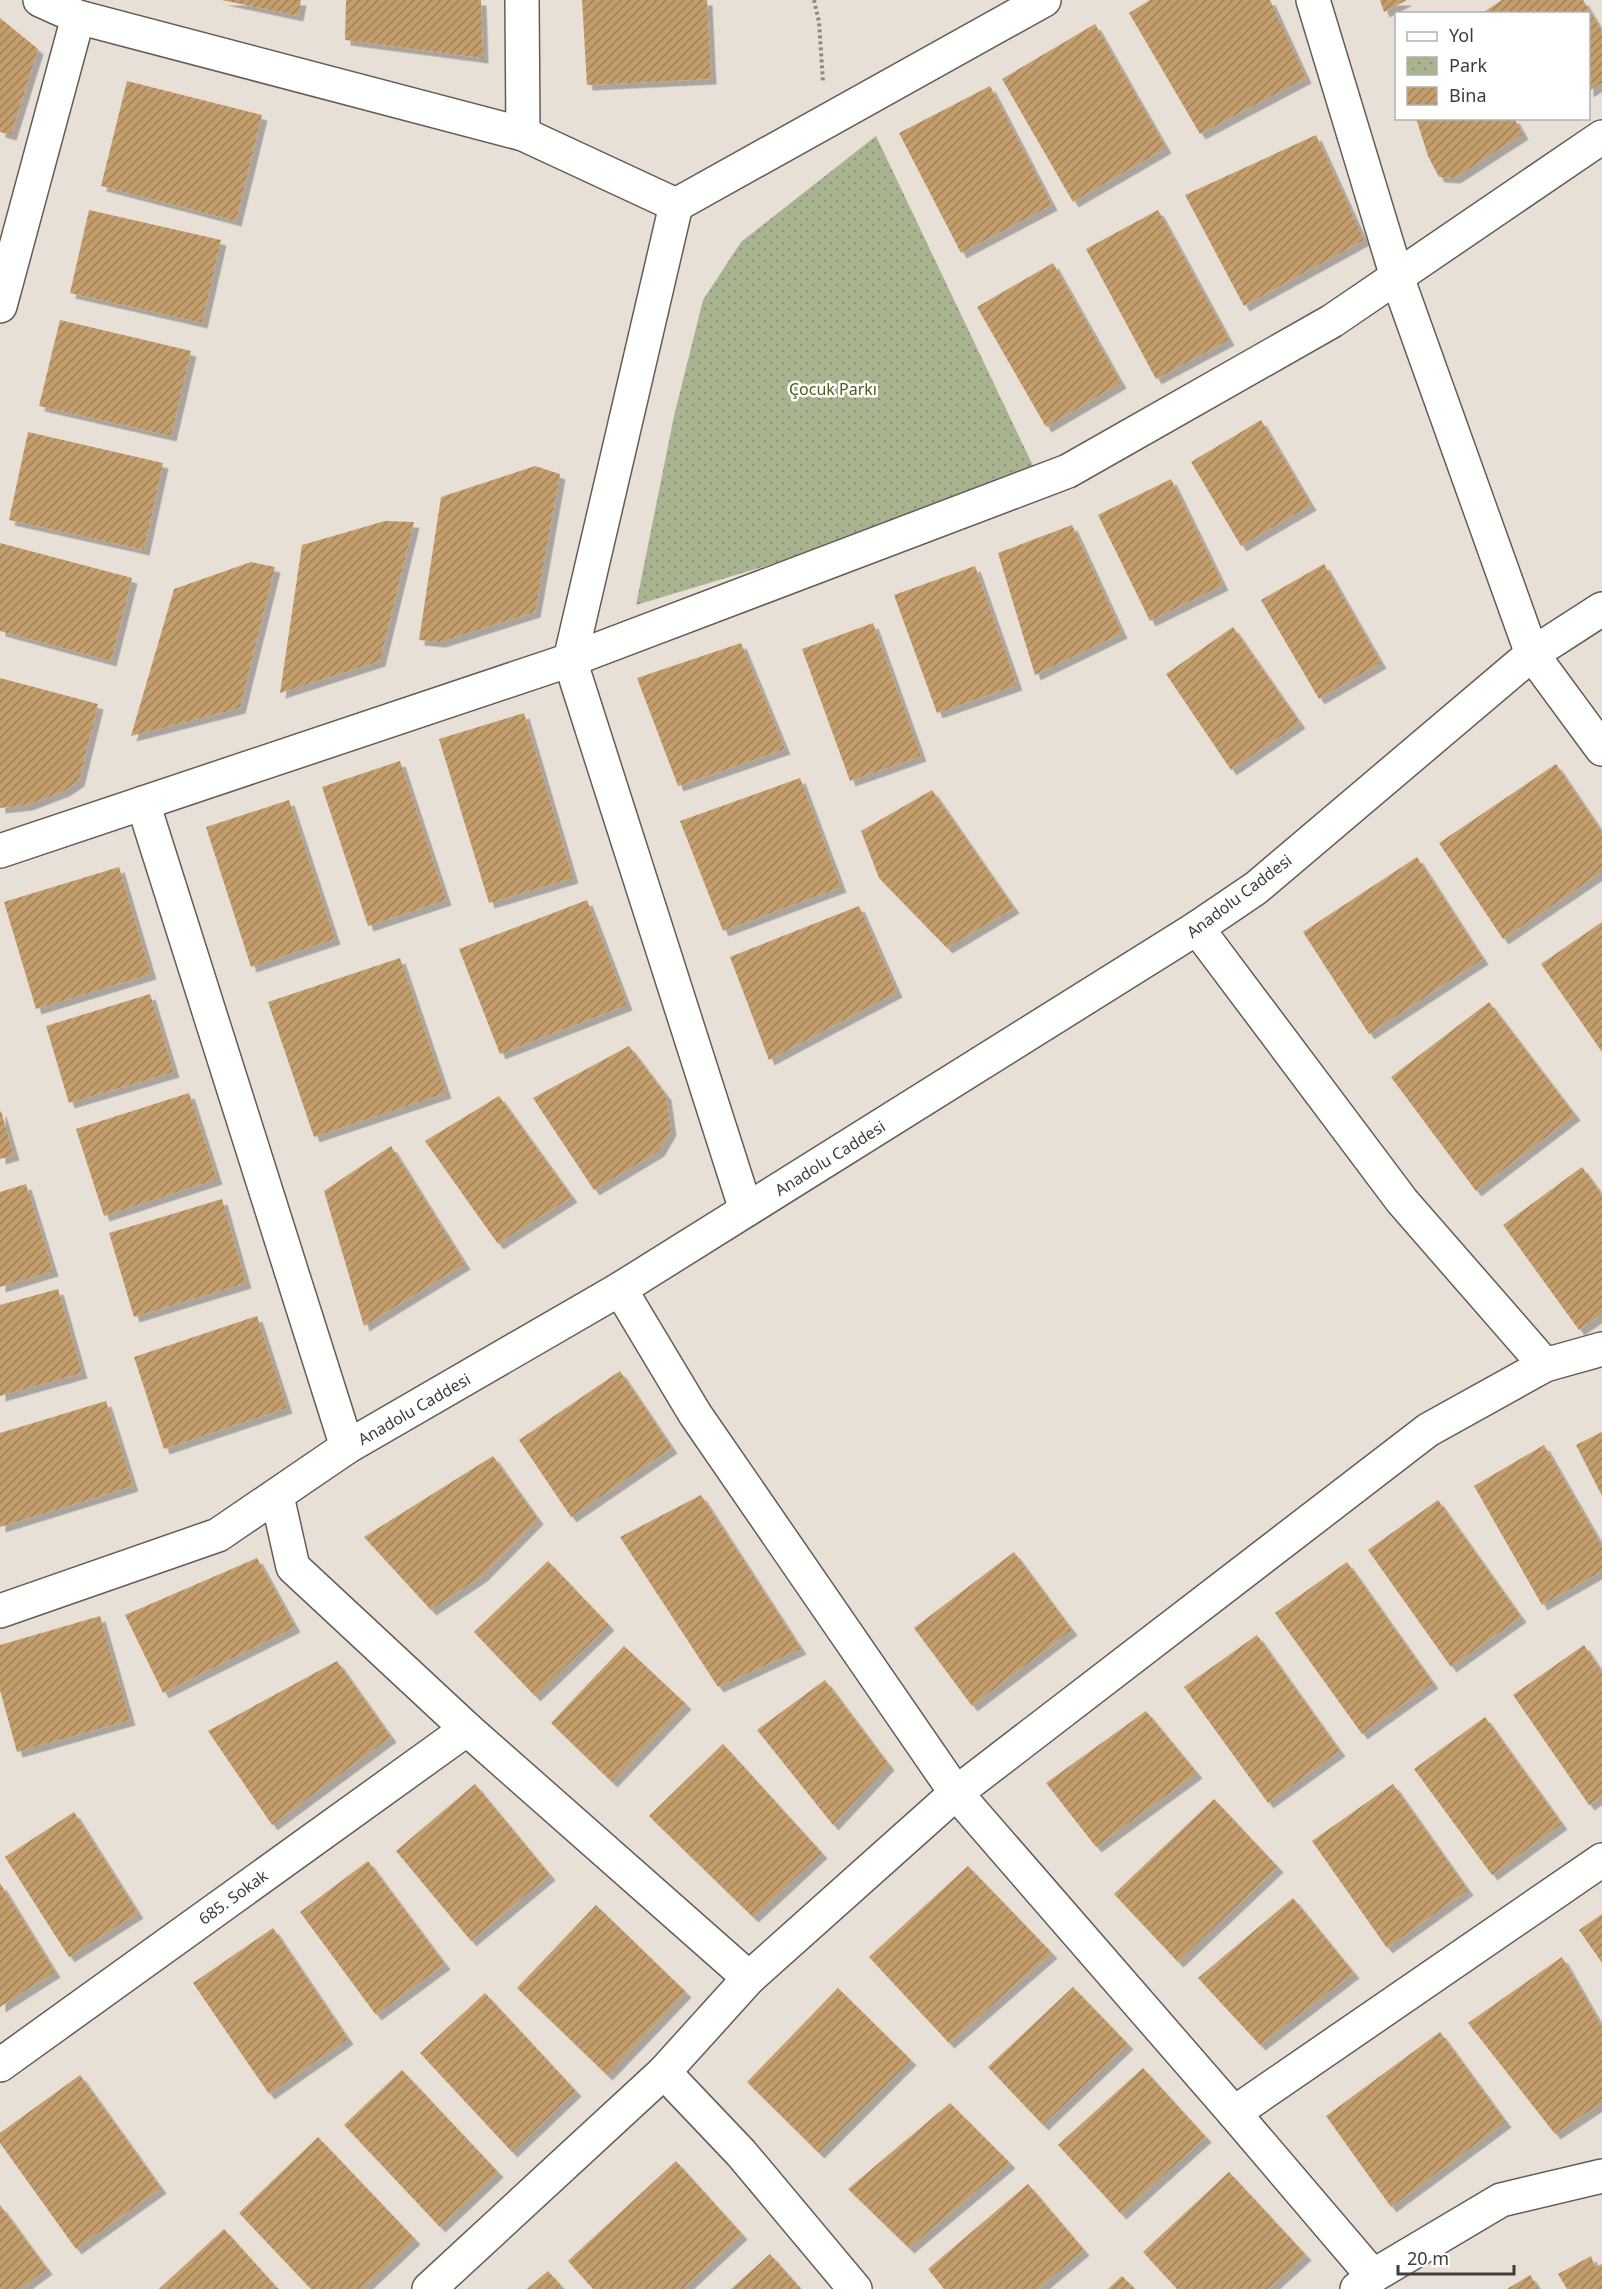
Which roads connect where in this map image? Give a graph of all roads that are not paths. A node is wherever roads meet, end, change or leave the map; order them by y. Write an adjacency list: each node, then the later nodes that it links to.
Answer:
1 (40, 0): 5 (street)
2 (522, 0): 6 (street)
3 (1044, 0): 8 (street)
4 (1313, 0): 9 (street)
5 (78, 17): 6 (street); 10 (street)
6 (523, 134): 8 (street)
7 (1602, 137): 9 (street)
8 (676, 205): 13 (street)
9 (1397, 277): 12 (street); 13 (street)
10 (0, 306)
11 (1602, 609): 12 (street, Anadolu Caddesi)
12 (1532, 654): 14 (street); 17 (street, Anadolu Caddesi)
13 (570, 660): 15 (street); 18 (street)
14 (1602, 749)
15 (143, 803): 16 (street); 22 (street)
16 (0, 851)
17 (1197, 928): 18 (street, Anadolu Caddesi); 21 (street)
18 (746, 1210): 19 (street, Anadolu Caddesi)
19 (620, 1289): 22 (street, Anadolu Caddesi); 26 (street)
20 (1602, 1349): 21 (street)
21 (1545, 1365): 26 (street)
22 (347, 1447): 23 (street, Anadolu Caddesi)
23 (277, 1496): 24 (street, Anadolu Caddesi); 25 (street)
24 (0, 1611)
25 (467, 1729): 28 (street); 29 (street, 685. Sokak)
26 (956, 1793): 28 (street); 31 (street)
27 (1602, 1860): 31 (street)
28 (749, 1978): 30 (street)
29 (0, 2065)
30 (664, 2072): 34 (street); 35 (street)
31 (1234, 2113): 33 (street)
32 (1602, 2176): 33 (street)
33 (1365, 2283)
34 (429, 2289)
35 (855, 2289)

